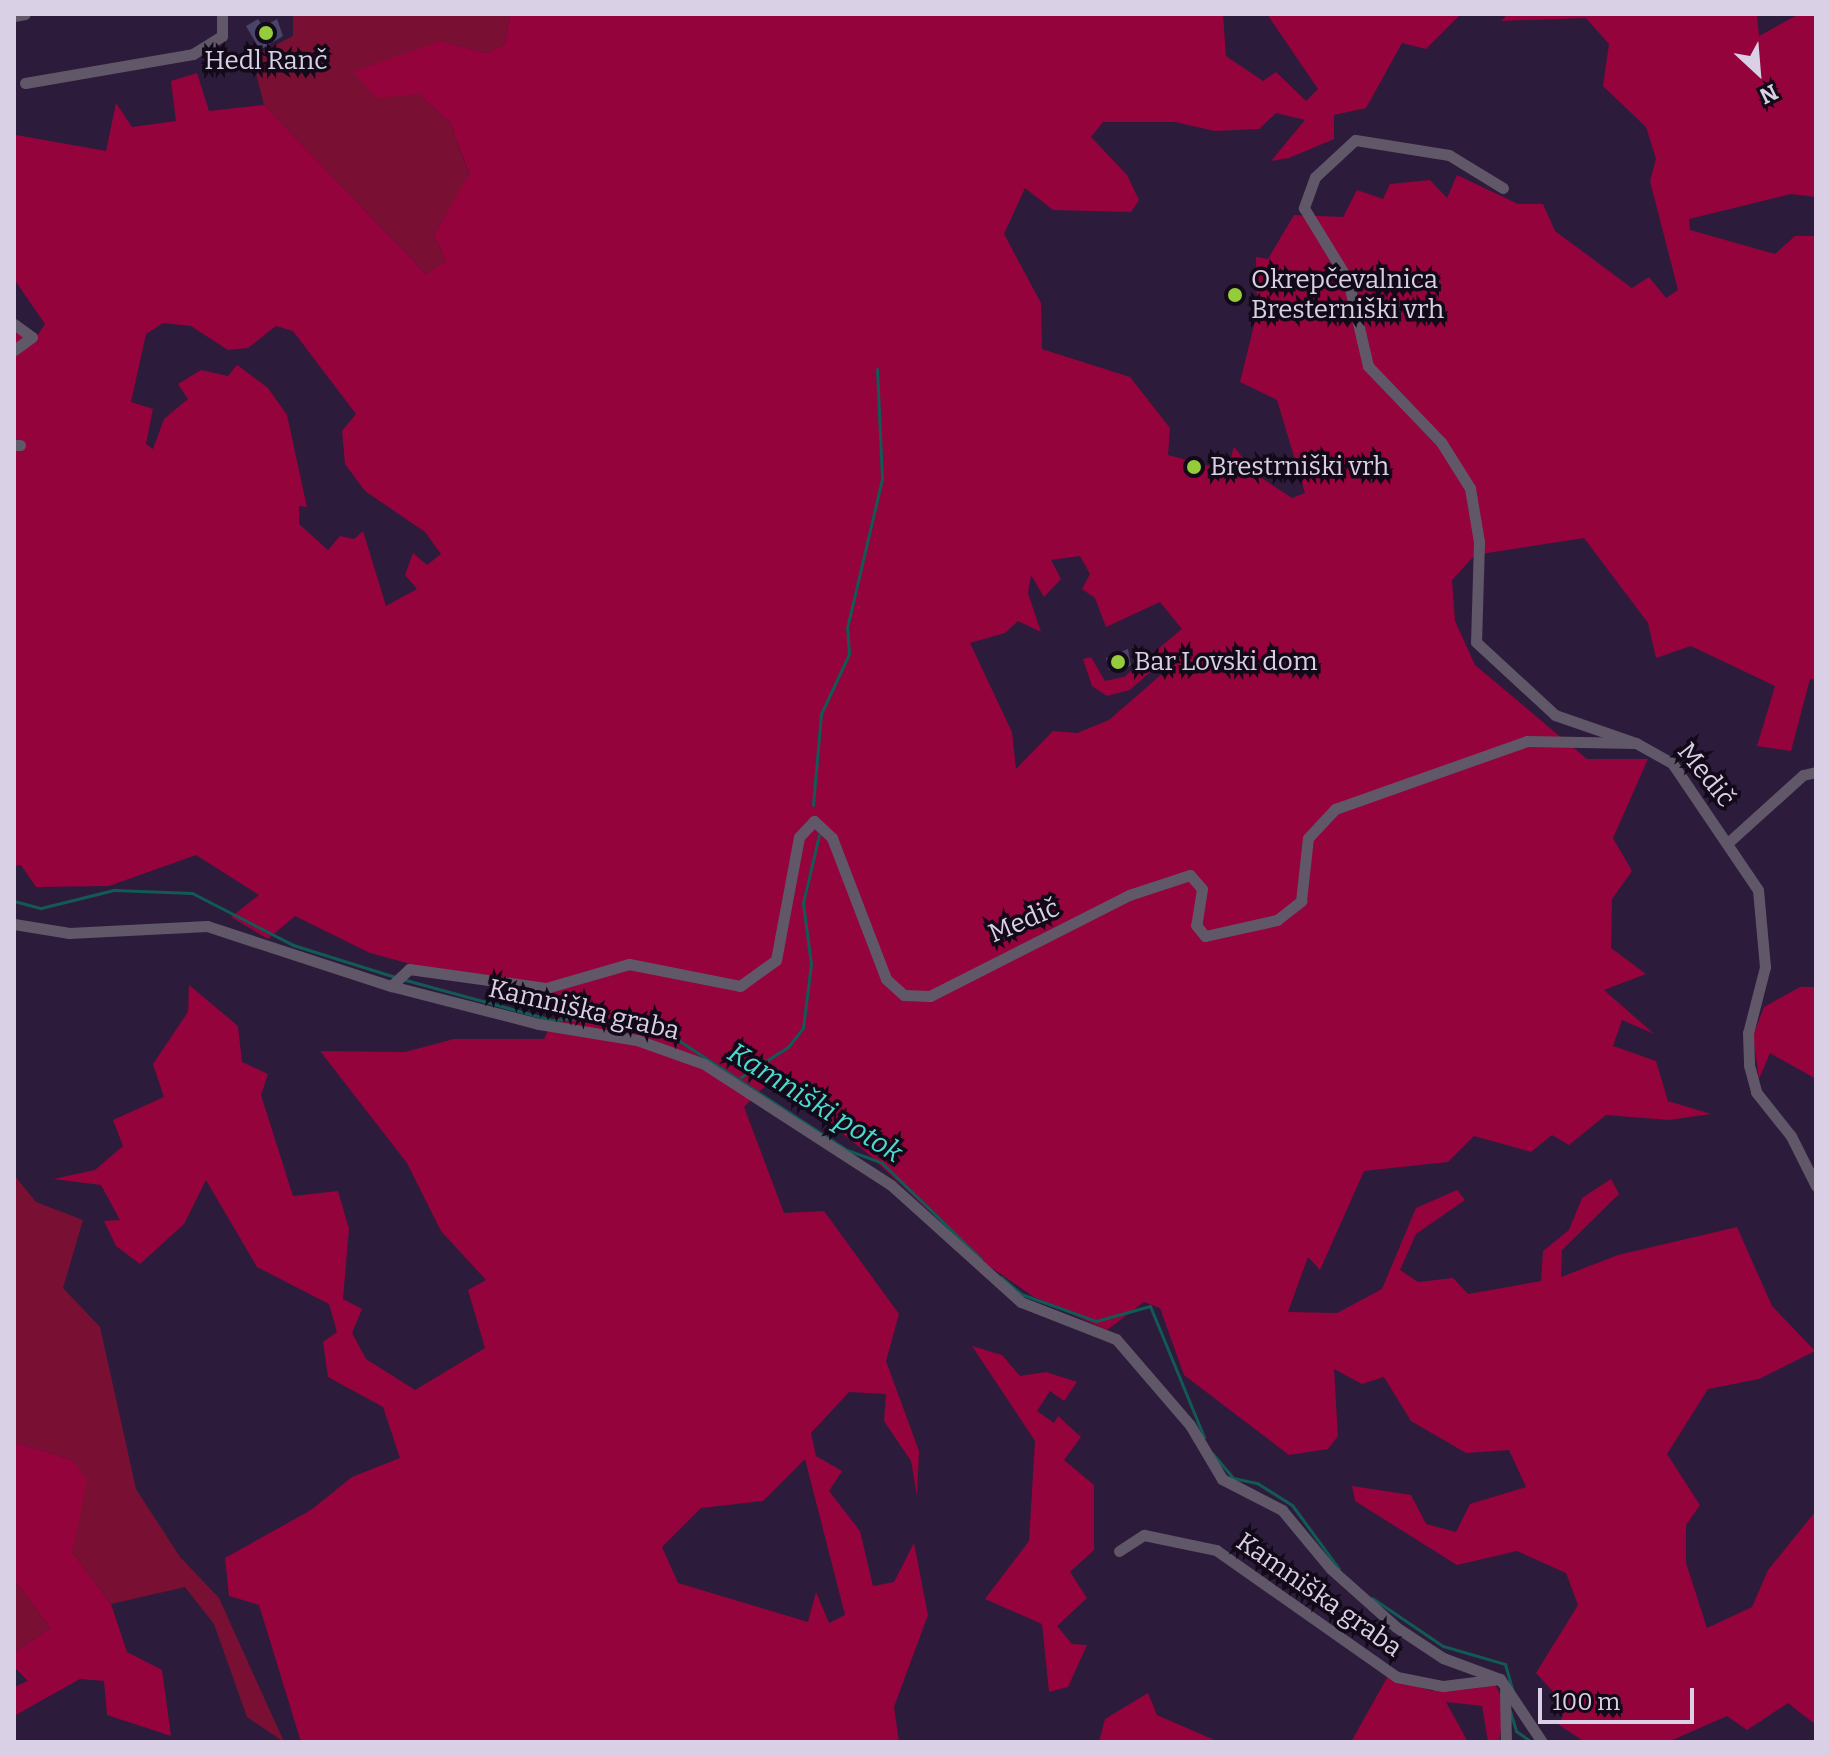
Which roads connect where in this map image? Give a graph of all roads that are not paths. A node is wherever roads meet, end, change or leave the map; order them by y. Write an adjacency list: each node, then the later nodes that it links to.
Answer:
1 (25, 14): 3 (street)
2 (222, 14): 4 (street)
3 (14, 16)
4 (25, 83)
5 (1503, 188): 8 (street)
6 (14, 324): 7 (street)
7 (14, 350)
8 (1636, 743): 10 (street, Medič); 12 (street, Medič)
9 (1816, 772): 10 (street, Medič)
10 (1731, 840): 13 (street, Medič)
11 (14, 924): 12 (street, Kamniška graba)
12 (395, 980): 15 (street, Kamniška graba)
13 (1816, 1186)
14 (1119, 1551): 15 (street, Kamniška graba)
15 (1509, 1692): 16 (street); 17 (street)
16 (1506, 1742)
17 (1542, 1742)

